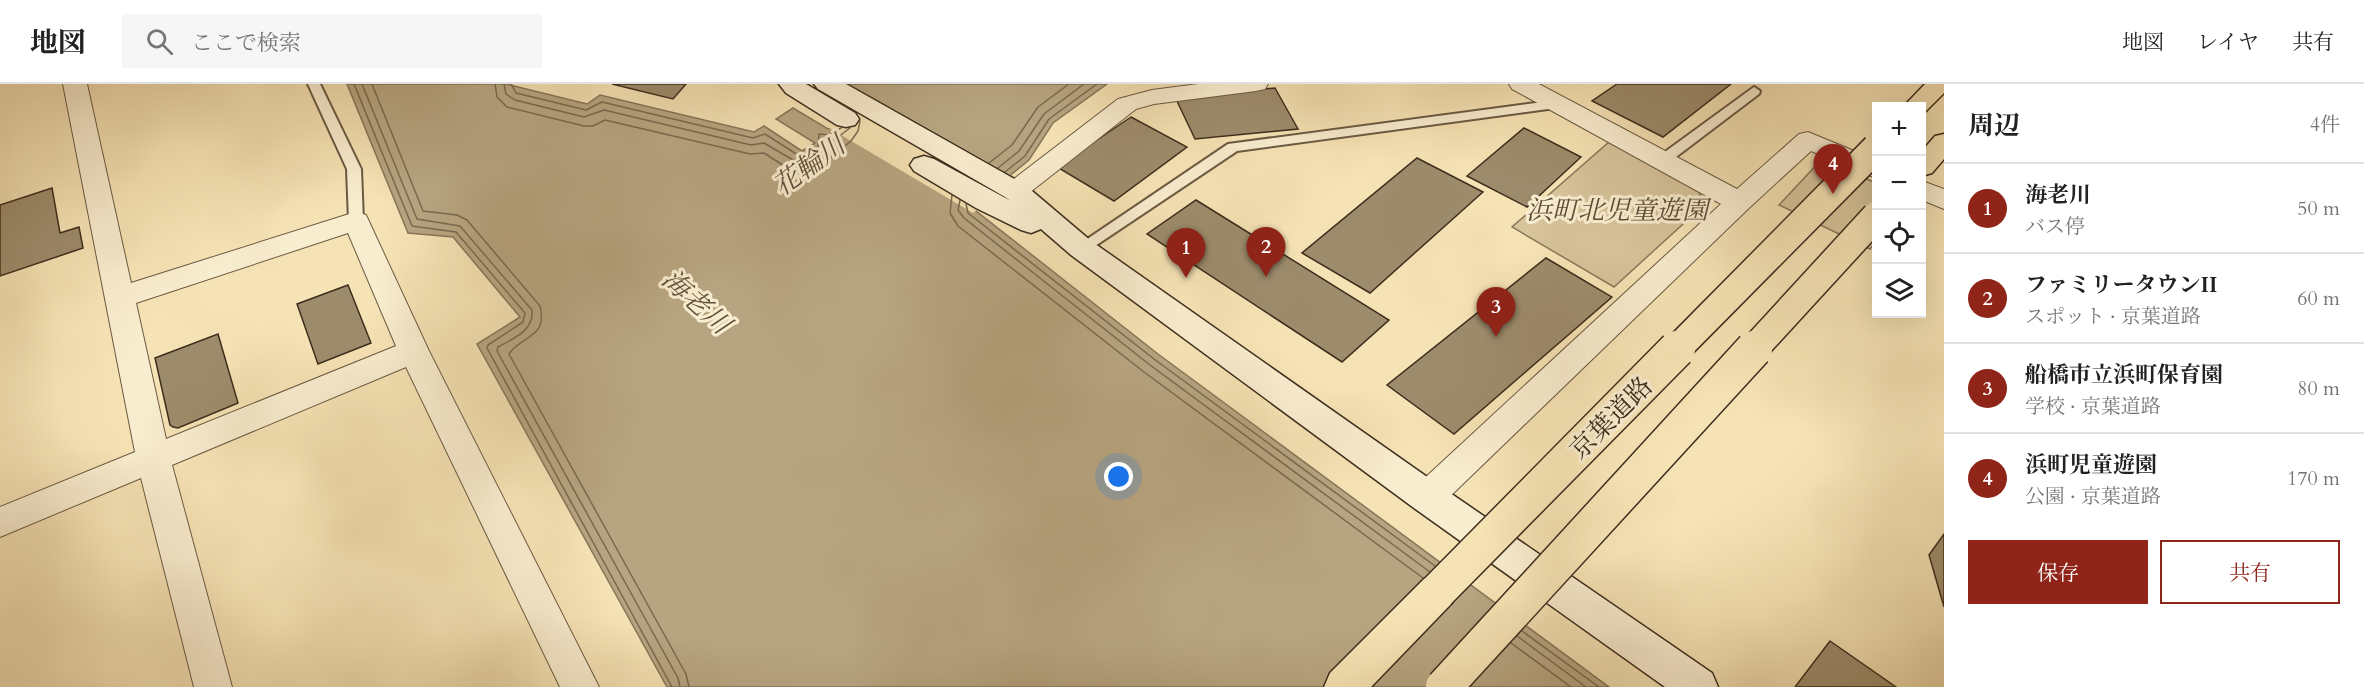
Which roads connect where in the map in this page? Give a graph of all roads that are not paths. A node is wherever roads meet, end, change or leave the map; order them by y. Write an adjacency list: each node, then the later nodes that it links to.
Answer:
1 (75, 84): 20 (street)
2 (314, 84): 18 (lane)
3 (1256, 84): 15 (street)
4 (1521, 84): 9 (street)
5 (1939, 84): 8 (highway)
6 (814, 87): 15 (street)
7 (1754, 91): 12 (lane)
8 (1921, 102)
9 (1558, 104): 12 (street); 19 (lane)
10 (1944, 142): 13 (highway)
11 (1872, 152): 27 (highway, 京葉道路, bridge)
12 (1663, 160): 16 (street)
13 (1926, 162)
14 (1872, 168): 16 (street)
15 (1003, 193): 19 (street)
16 (1738, 202): 23 (street)
17 (1872, 220): 28 (highway, bridge)
18 (356, 221): 20 (street); 21 (street)
19 (1081, 248): 23 (street)
20 (119, 298): 22 (street)
21 (414, 351): 22 (street); 26 (street)
22 (153, 458): 24 (street); 25 (street)
23 (1427, 497): 29 (street)
24 (0, 522)
25 (213, 687)
26 (580, 687)
27 (1344, 687)
28 (1444, 687)
29 (1698, 687)

